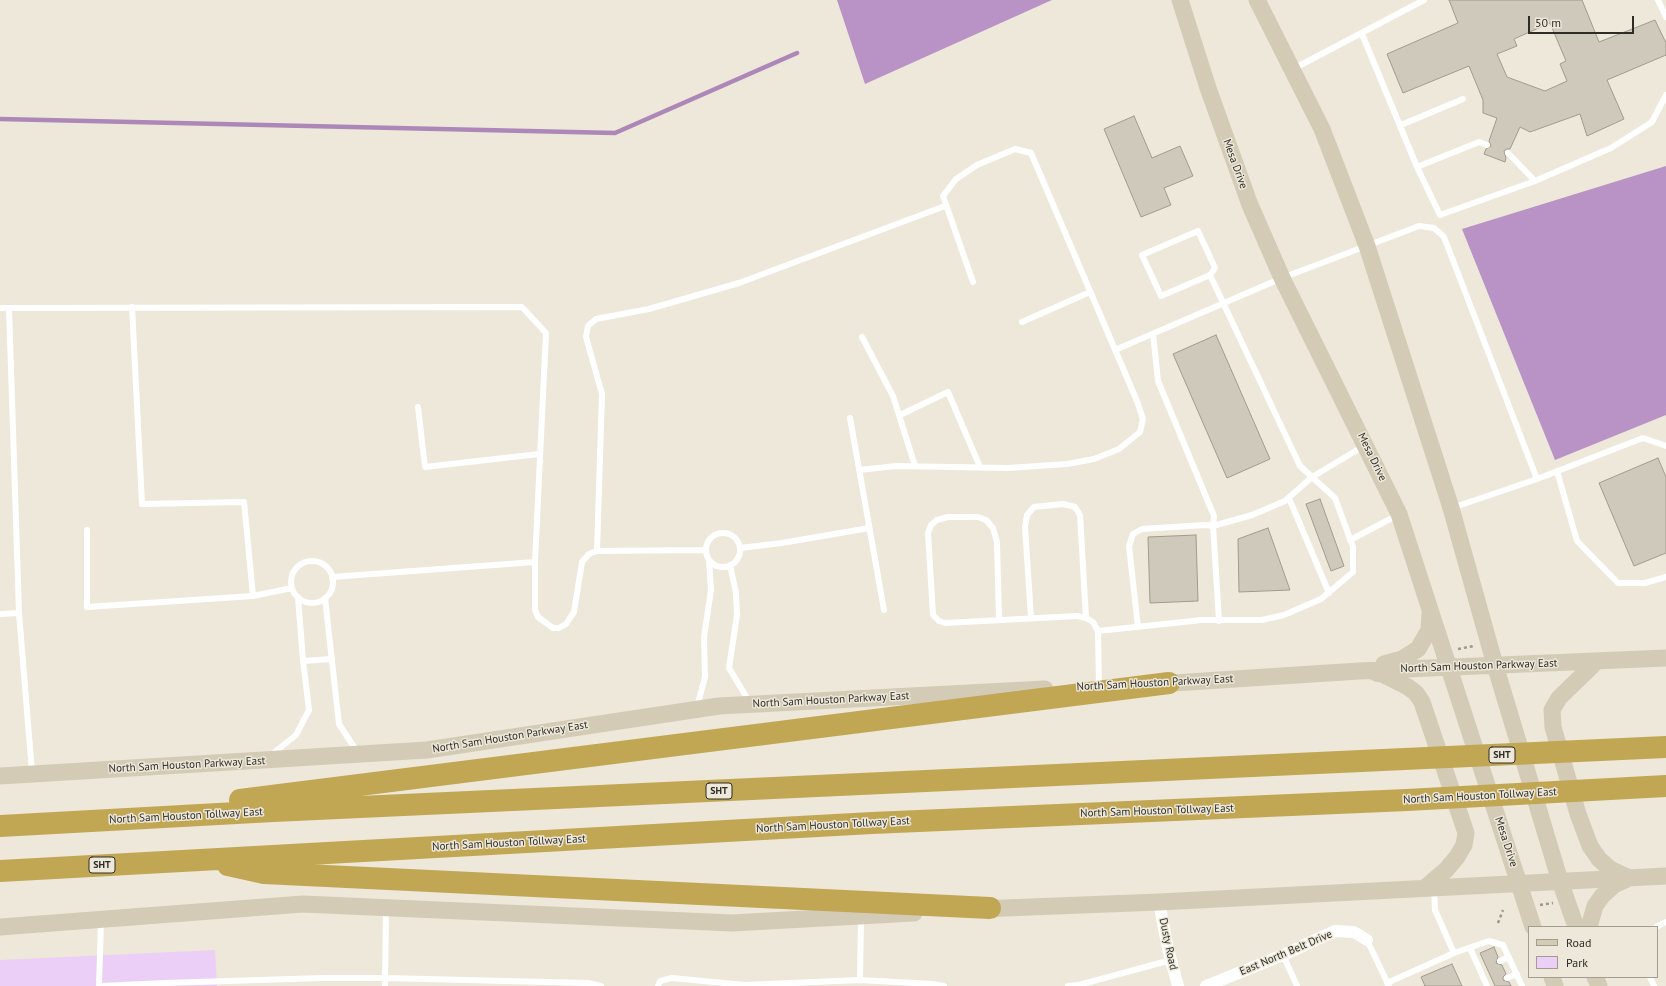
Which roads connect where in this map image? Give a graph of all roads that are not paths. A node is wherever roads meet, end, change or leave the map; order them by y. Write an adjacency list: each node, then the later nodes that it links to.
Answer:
1 (1180, 0): 20 (main road, Mesa Drive)
2 (1257, 0): 7 (main road)
3 (1424, 0): 6 (lane)
4 (1658, 0): 5 (lane)
5 (1666, 17)
6 (1362, 34): 7 (lane); 10 (lane)
7 (1292, 70): 18 (main road)
8 (1666, 95): 14 (lane)
9 (1463, 99): 10 (lane)
10 (1401, 125): 13 (lane)
11 (1487, 145): 13 (lane)
12 (1508, 153): 14 (lane)
13 (1417, 166): 16 (lane)
14 (1535, 181): 16 (lane)
15 (946, 206): 21 (lane); 22 (lane); 52 (lane)
16 (1440, 215): 17 (lane)
17 (1434, 228): 18 (lane); 42 (lane)
18 (1367, 246): 20 (lane); 44 (main road)
19 (1210, 275): 19 (lane); 23 (lane)
20 (1282, 278): 23 (lane); 34 (main road, Mesa Drive)
21 (973, 282)
22 (1090, 292): 27 (lane); 30 (lane)
23 (1223, 304): 28 (lane); 41 (lane)
24 (132, 307): 26 (lane); 36 (lane); 60 (lane)
25 (0, 308): 26 (lane)
26 (9, 308): 65 (lane)
27 (1022, 322)
28 (1153, 334): 30 (lane); 46 (lane)
29 (862, 337): 32 (lane)
30 (1115, 350): 38 (lane)
31 (418, 407): 36 (lane)
32 (900, 415): 37 (lane); 38 (lane)
33 (850, 418): 39 (lane)
34 (1366, 445): 41 (lane); 45 (main road, Mesa Drive)
35 (1666, 446): 40 (lane)
36 (539, 454): 54 (lane)
37 (915, 466): 38 (lane); 39 (lane)
38 (980, 467)
39 (859, 470): 47 (lane)
40 (1557, 471): 42 (lane); 57 (lane)
41 (1312, 477): 43 (lane); 49 (lane)
42 (1537, 479): 44 (lane)
43 (1289, 498): 46 (lane); 59 (lane)
44 (1451, 508): 77 (main road)
45 (1399, 514): 49 (lane); 64 (main road, Mesa Drive)
46 (1213, 526): 70 (lane); 71 (lane)
47 (870, 528): 50 (lane); 63 (lane)
48 (87, 530): 60 (lane)
49 (1350, 540): 59 (lane)
50 (740, 548): 51 (lane); 55 (lane)
51 (706, 550): 52 (lane); 53 (lane)
52 (597, 551): 54 (lane)
53 (709, 560): 55 (lane); 83 (lane)
54 (535, 562): 56 (lane)
55 (730, 565): 82 (lane)
56 (332, 577): 58 (lane); 62 (lane)
57 (1666, 577)
58 (292, 588): 60 (lane); 61 (lane)
59 (1329, 593): 70 (lane)
60 (253, 596)
61 (298, 597): 62 (lane); 75 (lane)
62 (324, 598): 74 (lane)
63 (884, 610)
64 (1430, 610): 78 (main road, Mesa Drive); 79 (main road)
65 (19, 613): 66 (lane); 87 (lane)
66 (0, 614)
67 (1031, 618): 68 (lane); 68 (lane); 69 (lane)
68 (1086, 618): 72 (lane)
69 (999, 619): 69 (lane)
70 (1219, 621): 71 (lane)
71 (1138, 627): 72 (lane)
72 (1098, 631): 81 (lane)
73 (1666, 658): 76 (main road, North Sam Houston Parkway East)
74 (332, 659): 75 (lane); 85 (lane)
75 (303, 661): 86 (lane)
76 (1597, 661): 77 (main road, North Sam Houston Parkway East); 95 (main road)
77 (1495, 665): 78 (main road, North Sam Houston Parkway East); 96 (main road)
78 (1450, 667): 79 (main road, North Sam Houston Parkway East); 97 (main road, Mesa Drive)
79 (1359, 671): 80 (main road, North Sam Houston Parkway East); 98 (main road)
80 (1169, 683): 81 (main road, North Sam Houston Parkway East); 90 (highway)
81 (1099, 686): 82 (main road, North Sam Houston Parkway East)
82 (751, 704): 83 (main road, North Sam Houston Parkway East)
83 (697, 709): 85 (main road, North Sam Houston Parkway East)
84 (1666, 748): 90 (highway, North Sam Houston Tollway East / SHT)
85 (359, 754): 86 (main road, North Sam Houston Parkway East)
86 (264, 760): 87 (main road, North Sam Houston Parkway East)
87 (33, 774): 88 (main road, North Sam Houston Parkway East)
88 (0, 776)
89 (1666, 786): 92 (highway, North Sam Houston Tollway East / SHT)
90 (49, 824): 91 (highway, North Sam Houston Tollway East / SHT)
91 (0, 826)
92 (203, 859): 93 (highway, North Sam Houston Tollway East / SHT); 102 (highway)
93 (0, 871)
94 (1666, 876): 95 (main road)
95 (1629, 878): 96 (main road); 106 (main road)
96 (1560, 881): 97 (main road); 105 (main road)
97 (1519, 884): 98 (main road); 104 (main road, Mesa Drive)
98 (1430, 887): 99 (main road); 110 (lane)
99 (1159, 902): 101 (main road); 113 (street, Dusty Road)
100 (386, 908): 102 (main road); 103 (main road); 118 (lane)
101 (990, 908): 102 (highway)
102 (861, 909): 121 (lane)
103 (101, 919): 107 (main road); 125 (lane)
104 (1533, 926)
105 (1576, 926)
106 (1589, 926)
107 (0, 927)
108 (1366, 940): 111 (street, East North Belt Drive); 123 (lane)
109 (1470, 948): 110 (lane); 112 (lane); 116 (lane)
110 (1454, 953): 123 (lane)
111 (1283, 955): 134 (street, East North Belt Drive); 135 (lane)
112 (1509, 957): 114 (lane); 117 (lane)
113 (1171, 960): 132 (lane); 133 (street, Dusty Road)
114 (1500, 961)
115 (1487, 967): 116 (lane)
116 (1480, 970): 124 (lane)
117 (1517, 974): 119 (lane); 136 (lane)
118 (385, 978): 120 (lane); 127 (lane); 128 (lane)
119 (1508, 978)
120 (301, 979): 122 (lane); 126 (lane)
121 (860, 980): 130 (lane); 131 (lane)
122 (165, 985): 125 (lane)
123 (1388, 985)
124 (1490, 985)
125 (100, 986)
126 (301, 986)
127 (385, 986)
128 (601, 986)
129 (658, 986): 130 (lane)
130 (744, 986)
131 (944, 986)
132 (1068, 986)
133 (1178, 986)
134 (1206, 986)
135 (1297, 986)
136 (1522, 986)

